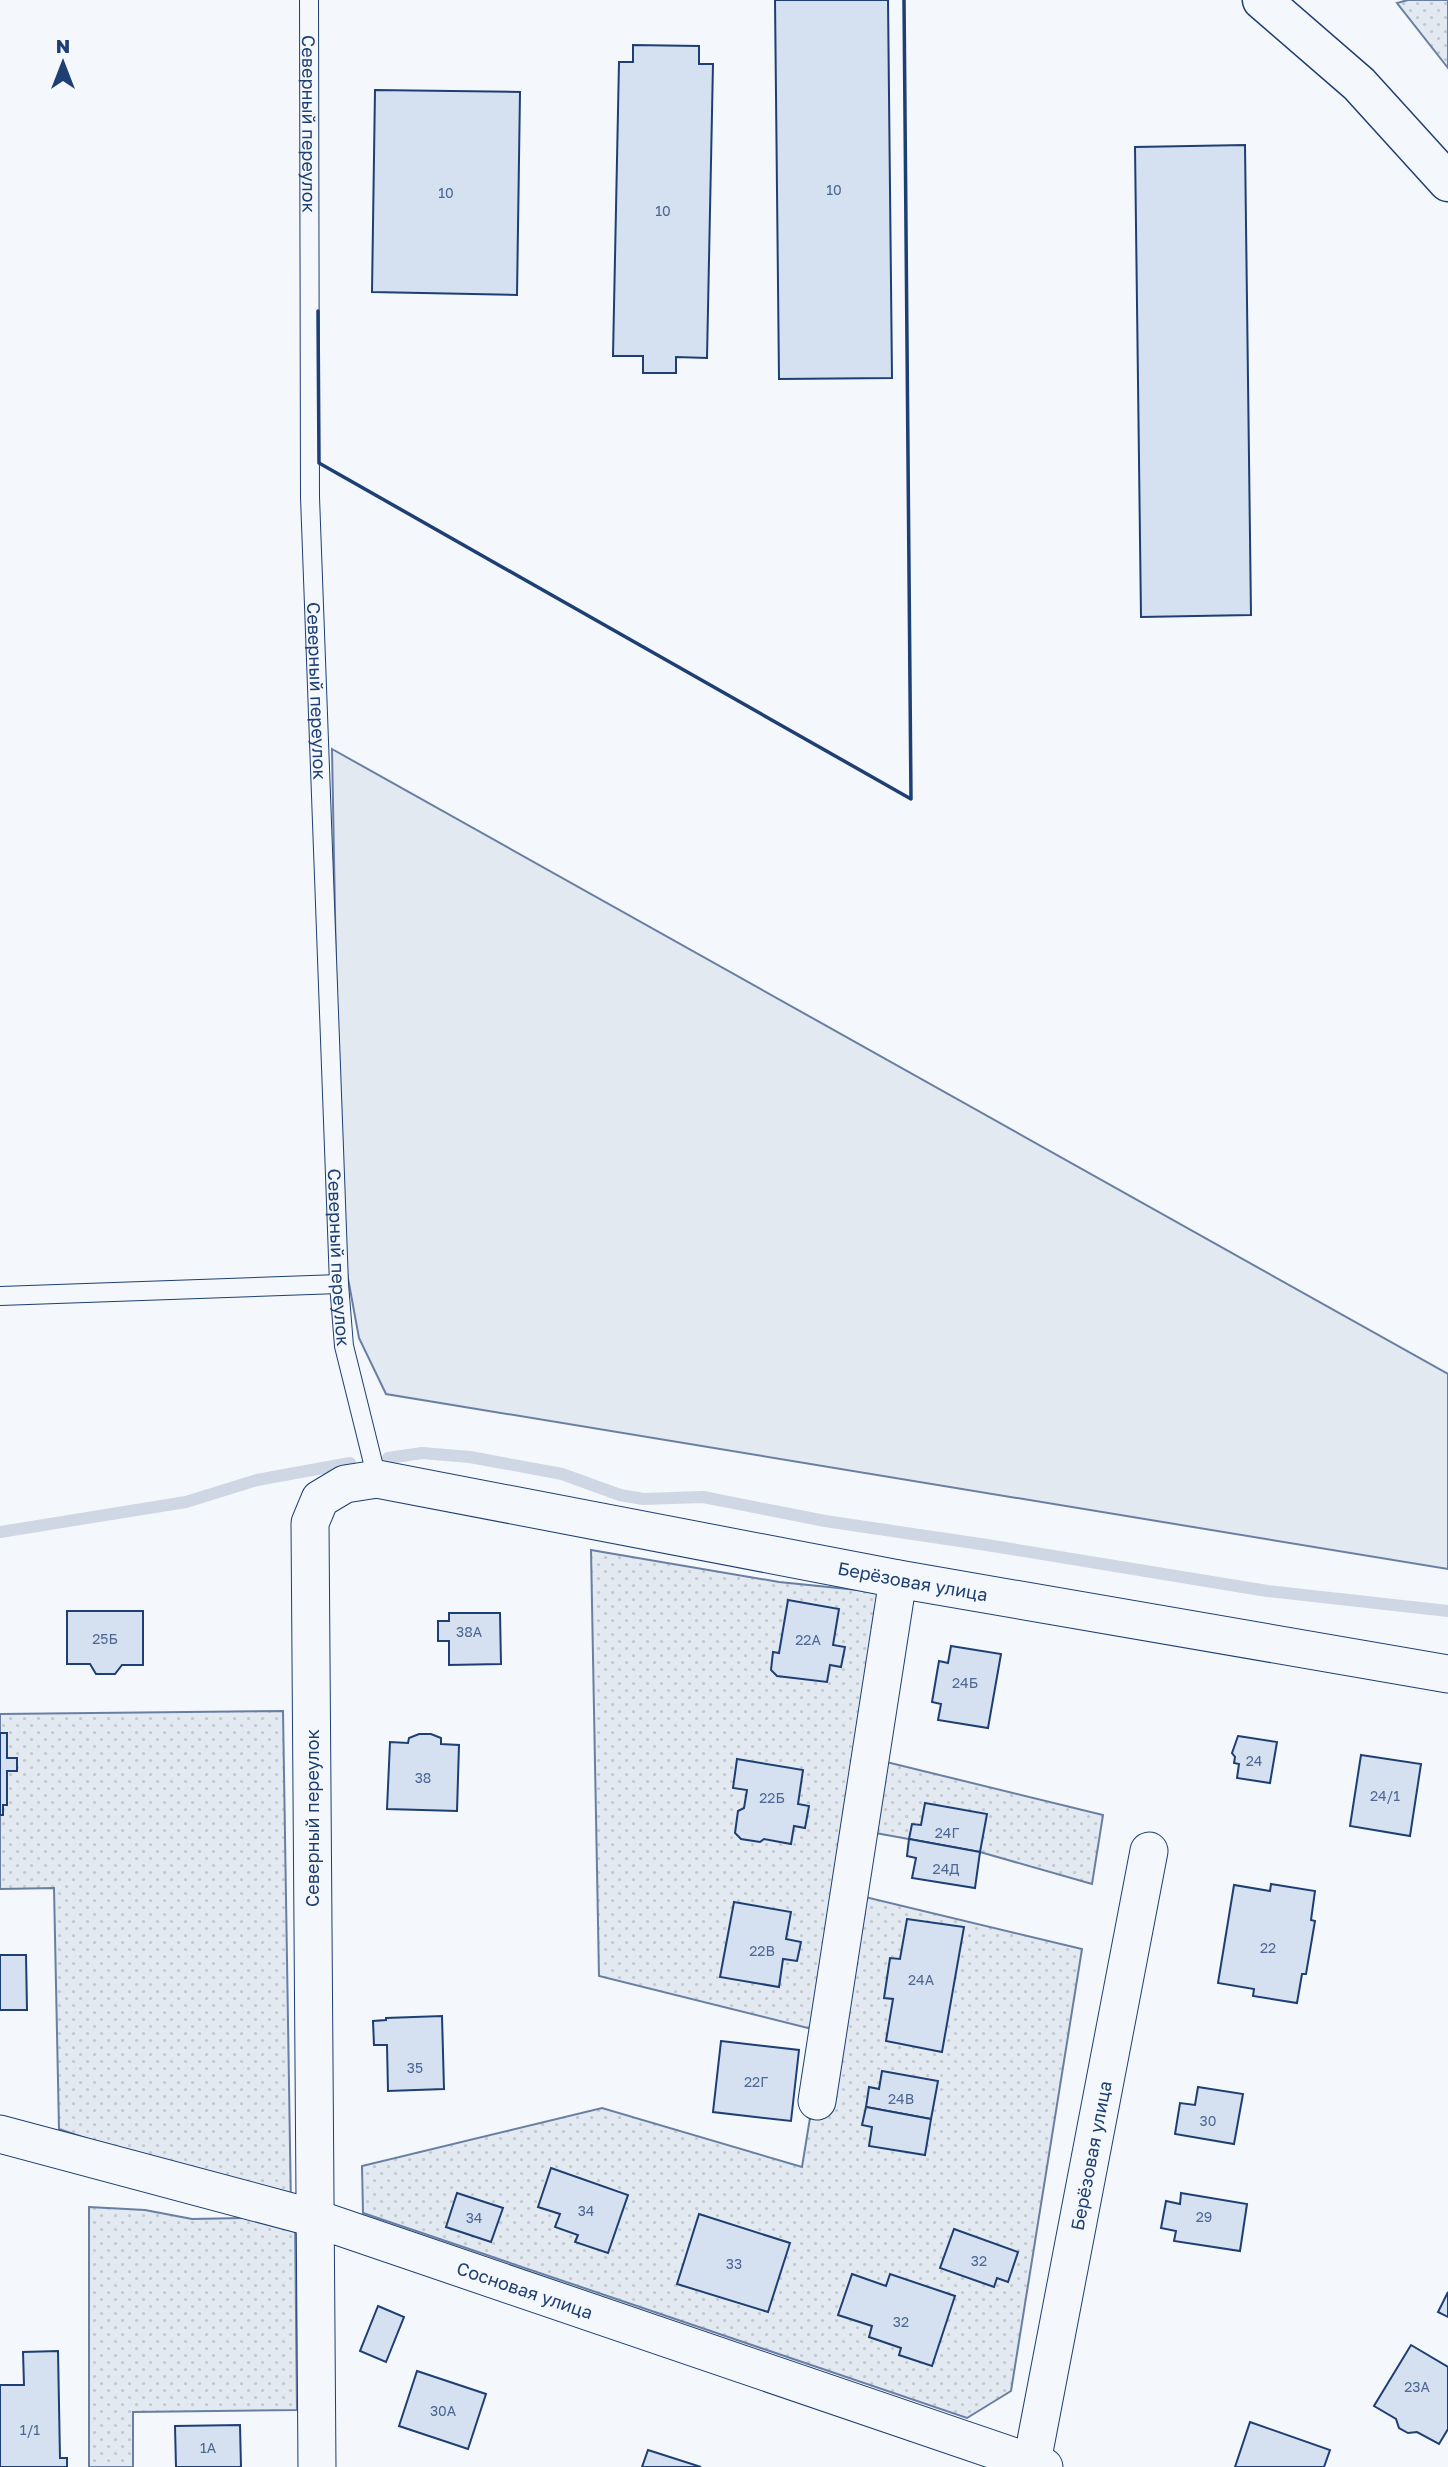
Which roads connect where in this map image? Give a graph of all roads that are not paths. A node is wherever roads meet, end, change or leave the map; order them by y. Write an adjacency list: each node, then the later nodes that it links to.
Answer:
1 (309, 0): 4 (lane, Северный переулок)
2 (1262, 0): 3 (main road)
3 (1448, 182)
4 (340, 1284): 5 (lane); 6 (lane, Северный переулок)
5 (0, 1296)
6 (377, 1479): 7 (street, Берёзовая улица); 12 (street, Северный переулок)
7 (898, 1579): 8 (street, Берёзовая улица); 10 (street)
8 (1448, 1674)
9 (1149, 1851): 13 (street, Берёзовая улица)
10 (817, 2101)
11 (0, 2134): 12 (street, Сосновая улица)
12 (314, 2218): 13 (street, Сосновая улица); 14 (street, Северный переулок)
13 (1038, 2465)
14 (317, 2467)

